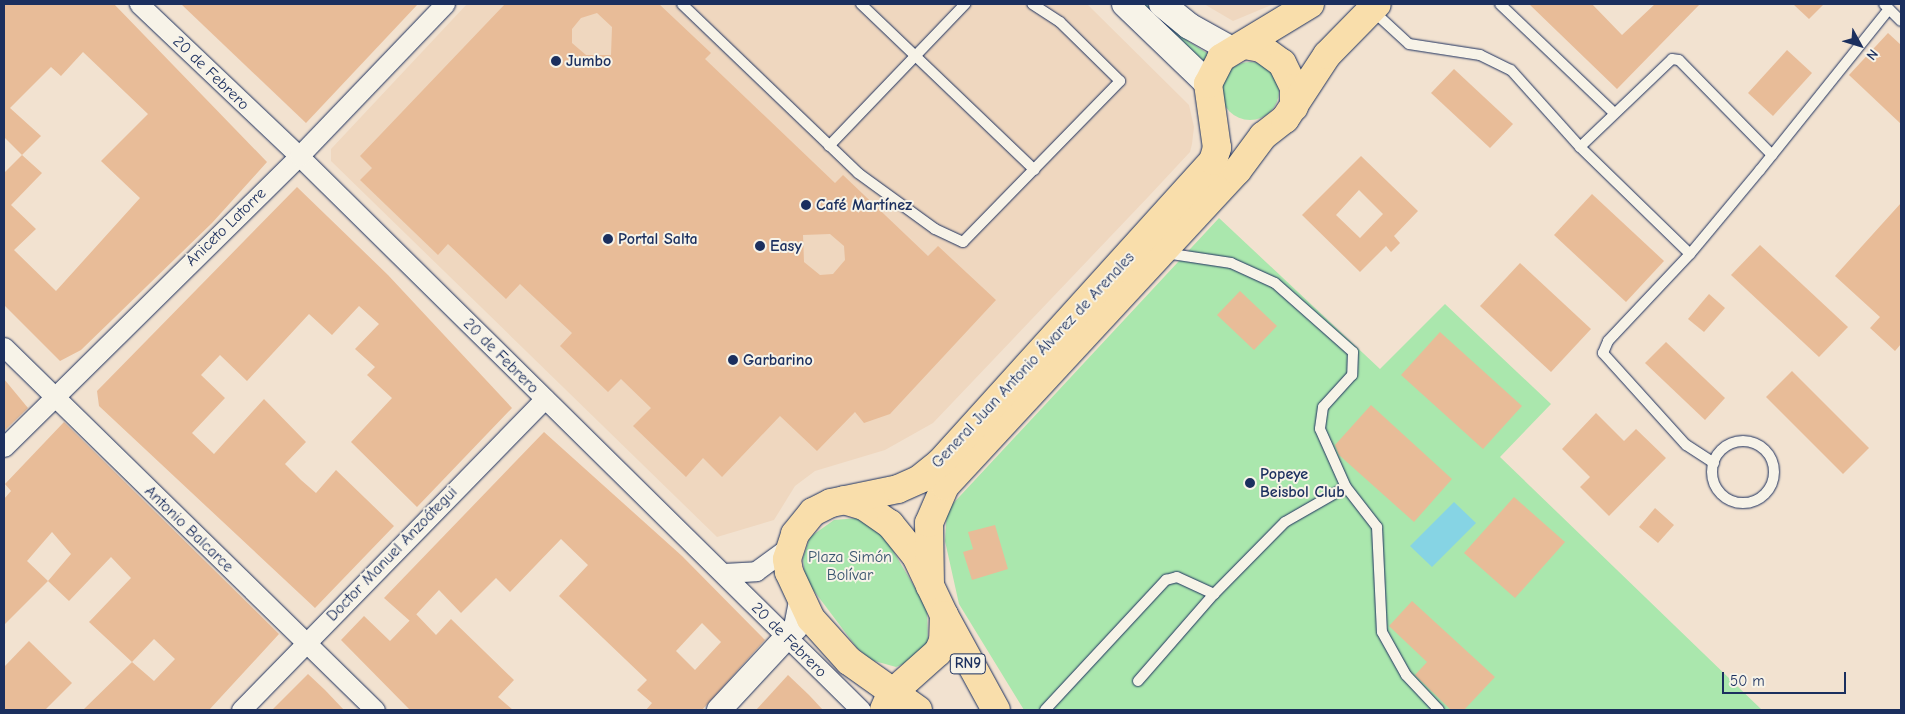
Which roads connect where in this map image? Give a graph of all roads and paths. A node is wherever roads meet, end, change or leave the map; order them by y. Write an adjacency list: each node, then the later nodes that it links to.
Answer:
1 (139, 4): 24 (street, 20 de Febrero)
2 (445, 4): 24 (street, Aniceto Latorre)
3 (682, 4): 21 (lane)
4 (861, 4): 15 (lane)
5 (965, 4): 15 (lane)
6 (1032, 4): 25 (lane)
7 (1124, 4): 16 (main road)
8 (1162, 4): 14 (main road)
9 (1310, 4): 14 (main road)
10 (1500, 4): 18 (lane)
11 (1886, 6): 13 (lane); 23 (lane)
12 (1374, 7): 17 (main road, General Juan Antonio Álvarez de Arenales); 22 (lane)
13 (1901, 21)
14 (1238, 48): 16 (main road); 17 (main road)
15 (915, 56): 21 (lane); 25 (lane)
16 (1208, 84): 19 (main road, General Juan Antonio Álvarez de Arenales)
17 (1294, 107): 20 (main road, General Juan Antonio Álvarez de Arenales)
18 (1614, 112): 22 (lane); 23 (lane)
19 (1213, 113): 20 (main road); 34 (main road, General Juan Antonio Álvarez de Arenales)
20 (1263, 136): 26 (main road, General Juan Antonio Álvarez de Arenales)
21 (829, 146): 25 (lane)
22 (1580, 147): 27 (lane)
23 (1772, 155): 27 (lane)
24 (299, 156): 29 (street, Aniceto Latorre); 30 (street, 20 de Febrero)
25 (1035, 170)
26 (1161, 253): 33 (lane); 37 (main road, General Juan Antonio Álvarez de Arenales)
27 (1690, 254): 32 (lane)
28 (4, 347): 29 (street, Antonio Balcarce)
29 (52, 396): 31 (street, Aniceto Latorre); 42 (street, Antonio Balcarce)
30 (545, 399): 36 (street, 20 de Febrero); 42 (street, Doctor Manuel Anzoátegui)
31 (4, 447)
32 (1714, 463): 32 (lane)
33 (1346, 487): 38 (lane); 51 (lane)
34 (844, 500): 35 (main road, General Juan Antonio Álvarez de Arenales); 37 (main road)
35 (790, 546): 36 (street, General Juan Antonio Álvarez de Arenales); 39 (main road)
36 (723, 573): 41 (street, 20 de Febrero)
37 (930, 586): 40 (main road)
38 (1214, 594): 43 (lane); 50 (lane)
39 (801, 601): 41 (street); 44 (main road)
40 (944, 616): 44 (main road); 49 (main road, RN9)
41 (787, 638): 47 (street); 48 (street, 20 de Febrero)
42 (306, 643): 45 (street, Doctor Manuel Anzoátegui); 46 (street, Antonio Balcarce)
43 (1138, 680)
44 (900, 705)
45 (241, 710)
46 (375, 710)
47 (719, 710)
48 (861, 710)
49 (996, 710)
50 (1045, 710)
51 (1439, 710)

